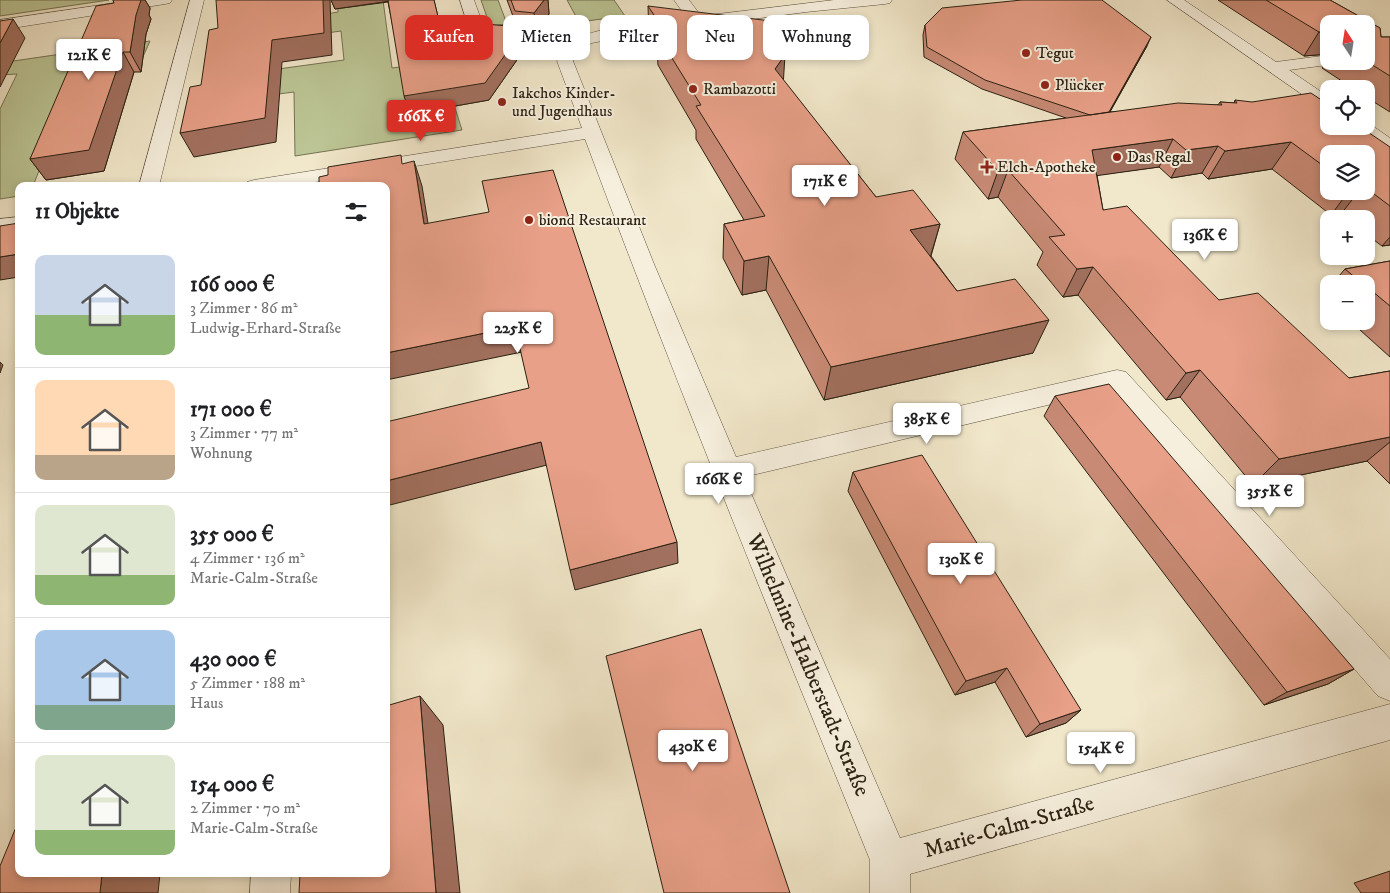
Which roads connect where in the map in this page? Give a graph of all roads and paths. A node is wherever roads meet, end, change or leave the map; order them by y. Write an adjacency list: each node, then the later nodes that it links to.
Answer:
1 (165, 0): 10 (street)
2 (196, 0): 20 (street)
3 (466, 0): 11 (street)
4 (681, 0): 7 (street)
5 (885, 0): 8 (street)
6 (1174, 0): 15 (street)
7 (692, 15)
8 (743, 15)
9 (687, 22): 12 (street)
10 (0, 25)
11 (503, 35)
12 (590, 38)
13 (566, 60): 17 (street, Wilhelmine-Halberstadt-Straße)
14 (1320, 61): 15 (street)
15 (1272, 67): 16 (street)
16 (1320, 99)
17 (593, 132): 21 (street); 24 (street, Wilhelmine-Halberstadt-Straße)
18 (1373, 135): 19 (street)
19 (1390, 147)
20 (150, 182)
21 (305, 182)
22 (15, 223): 23 (street)
23 (0, 226)
24 (728, 470): 25 (street); 28 (street, Wilhelmine-Halberstadt-Straße)
25 (1390, 684)
26 (1390, 722): 28 (street, Marie-Calm-Straße)
27 (271, 877): 29 (street)
28 (890, 877)
29 (270, 893)

